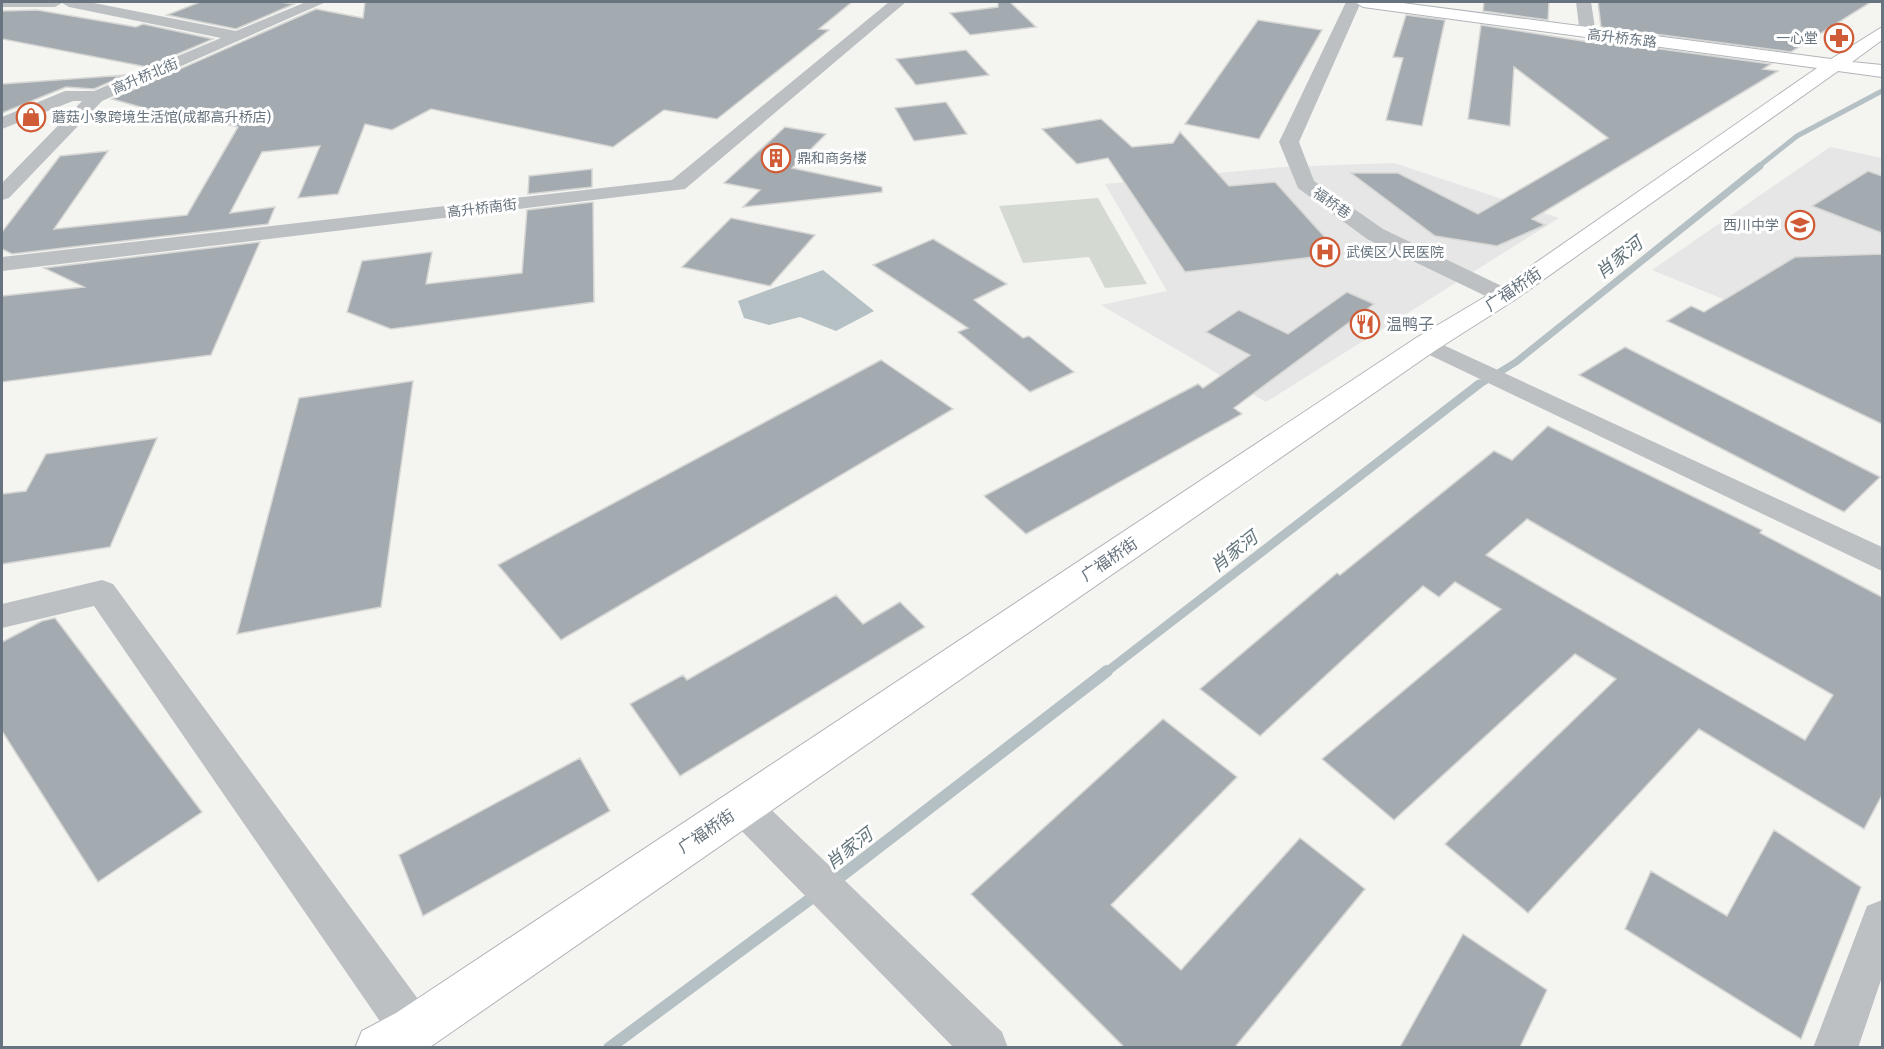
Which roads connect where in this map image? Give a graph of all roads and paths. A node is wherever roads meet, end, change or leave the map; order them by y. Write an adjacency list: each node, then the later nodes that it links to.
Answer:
1 (2, 2): 2 (street)
2 (55, 2)
3 (69, 2): 11 (street)
4 (318, 2): 11 (street, 高升桥北街)
5 (898, 2): 17 (street, 高升桥南街)
6 (1353, 2): 18 (street, 福桥巷)
7 (1363, 2): 10 (main road, 高升桥东路)
8 (1583, 2): 10 (street)
9 (1882, 32): 12 (main road, 广福桥街)
10 (1588, 34): 12 (main road, 高升桥东路)
11 (237, 36): 14 (street, 高升桥北街)
12 (1835, 64): 13 (main road, 高升桥东路); 18 (main road, 广福桥街)
13 (1882, 71)
14 (96, 97): 15 (street); 16 (street, 高升桥北街)
15 (2, 123)
16 (2, 194)
17 (2, 264)
18 (1504, 296): 19 (main road, 广福桥街)
19 (1426, 344): 20 (street); 22 (main road, 广福桥街)
20 (1882, 560)
21 (2, 616): 24 (street)
22 (742, 806): 24 (main road, 广福桥街); 26 (street)
23 (1882, 920): 27 (street)
24 (413, 1030): 25 (main road, 广福桥街)
25 (379, 1047)
26 (986, 1047)
27 (1835, 1047)

